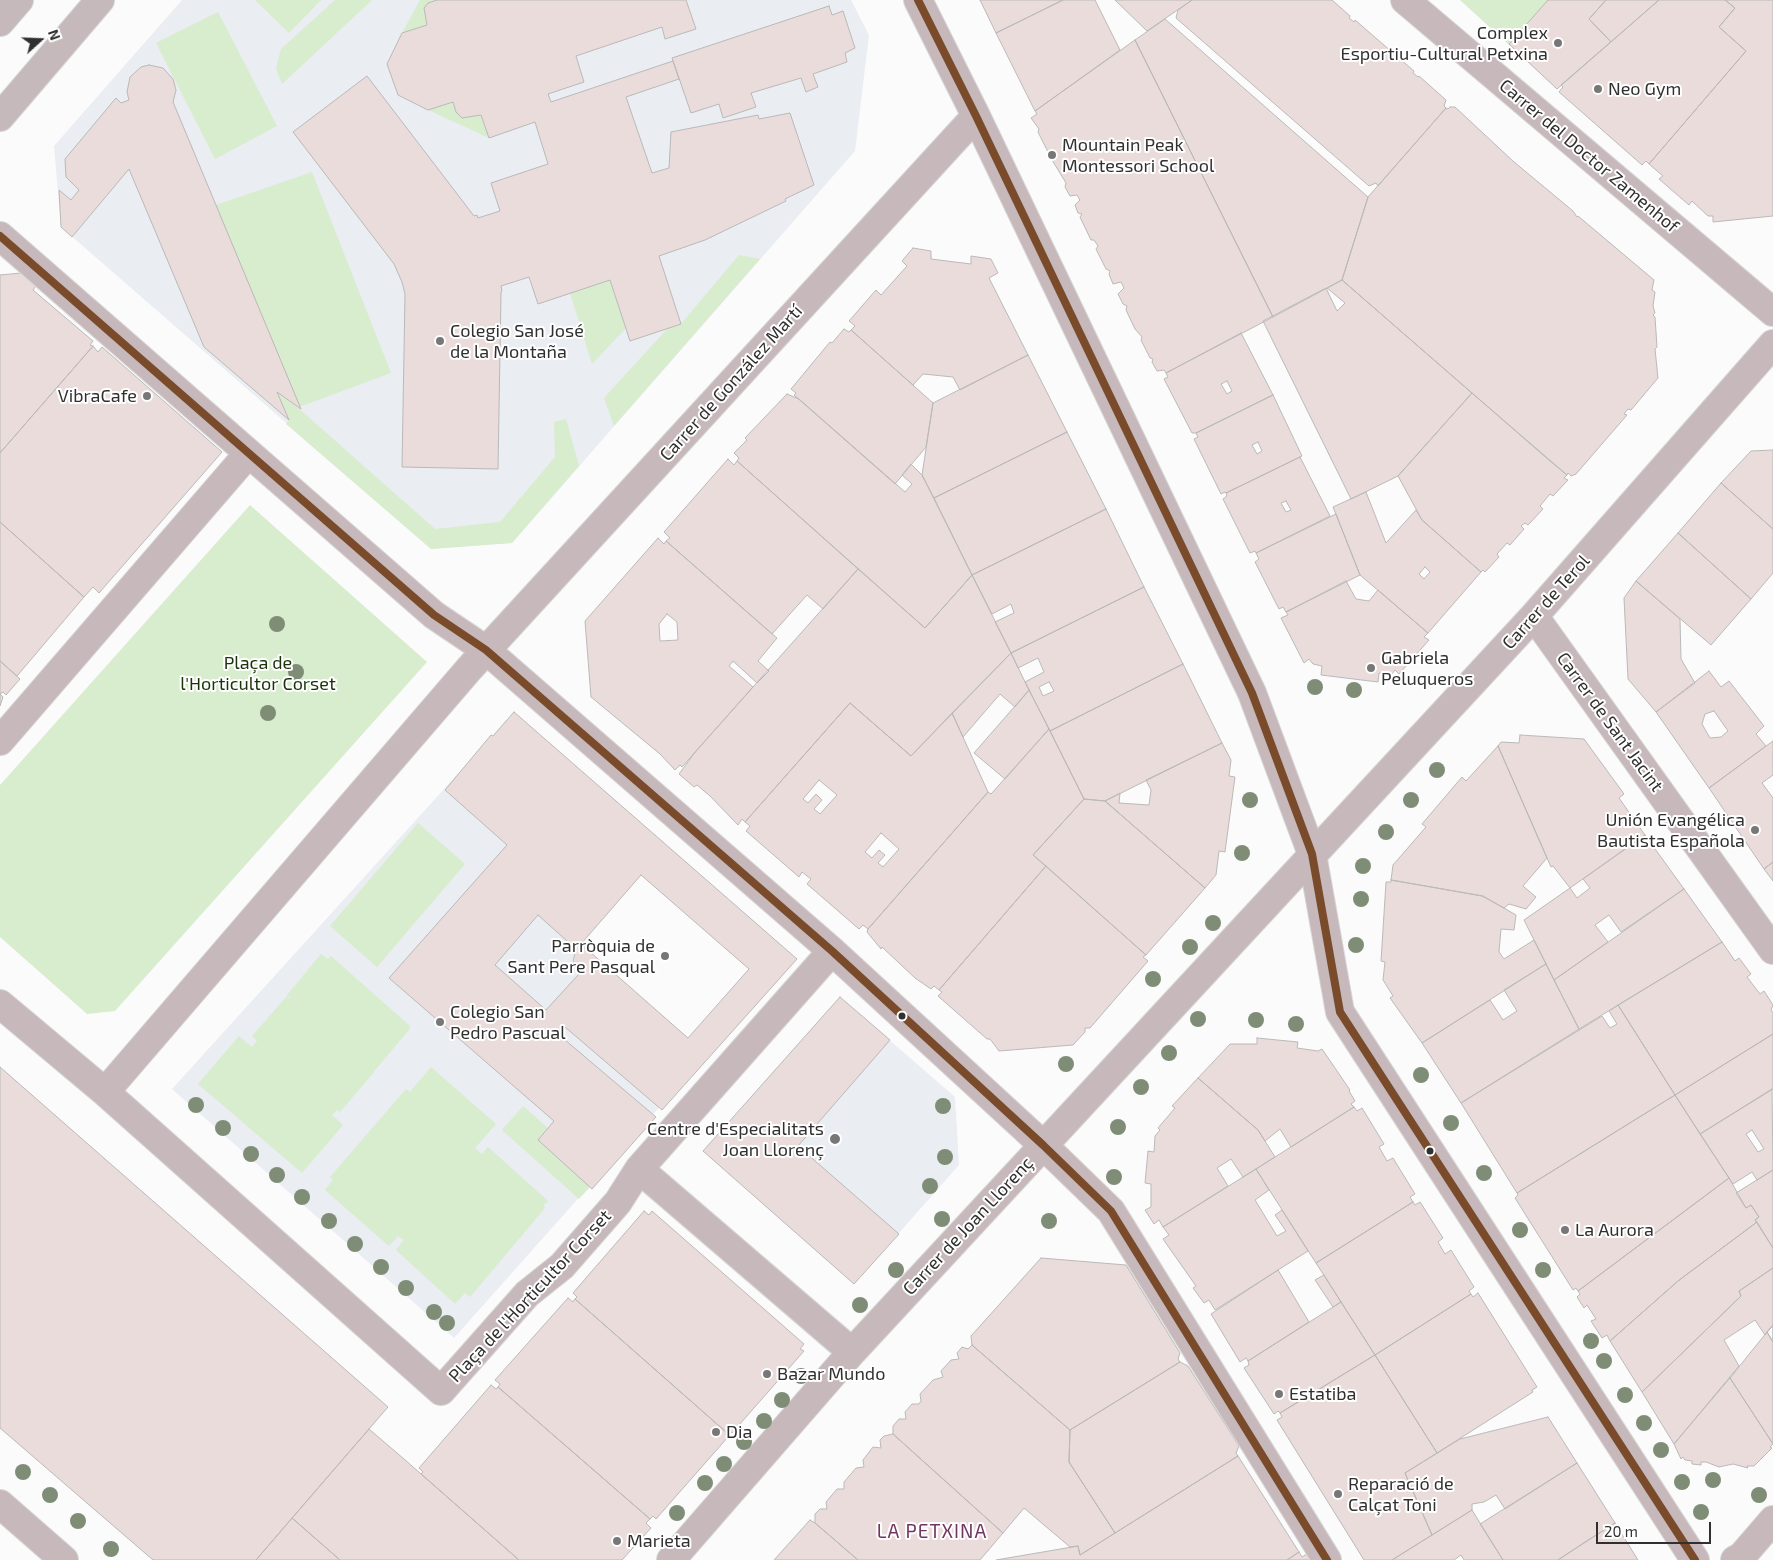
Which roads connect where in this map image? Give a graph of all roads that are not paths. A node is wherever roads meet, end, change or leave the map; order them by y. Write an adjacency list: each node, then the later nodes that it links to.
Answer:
1 (19, 0): 5 (main road)
2 (100, 0): 7 (main road)
3 (918, 0): 6 (street)
4 (1406, 0): 9 (street, Carrer del Doctor Zamenhof)
5 (0, 22)
6 (976, 116): 13 (street, Carrer de González Martí); 15 (street)
7 (0, 117)
8 (0, 236): 11 (street)
9 (1773, 312)
10 (1773, 344): 12 (street, Carrer de Terol)
11 (248, 454): 13 (street); 14 (street)
12 (1534, 616): 15 (street, Carrer de Terol); 16 (street, Carrer de Sant Jacint)
13 (486, 650): 17 (street); 19 (street)
14 (0, 741)
15 (1312, 854): 20 (street, Carrer de Joan Llorenç); 28 (street)
16 (1773, 950)
17 (832, 951): 20 (street); 21 (street, Plaça de l'Horticultor Corset)
18 (0, 1004): 19 (street, Plaça de l'Horticultor Corset)
19 (105, 1092): 21 (street, Plaça de l'Horticultor Corset)
20 (1043, 1145): 22 (street, Carrer de Joan Llorenç); 27 (street)
21 (640, 1169): 22 (street)
22 (852, 1352): 26 (street, Carrer de Joan Llorenç)
23 (0, 1504): 25 (street)
24 (1773, 1520): 29 (street)
25 (64, 1560)
26 (671, 1560)
27 (1326, 1560)
28 (1695, 1560)
29 (1735, 1560)

